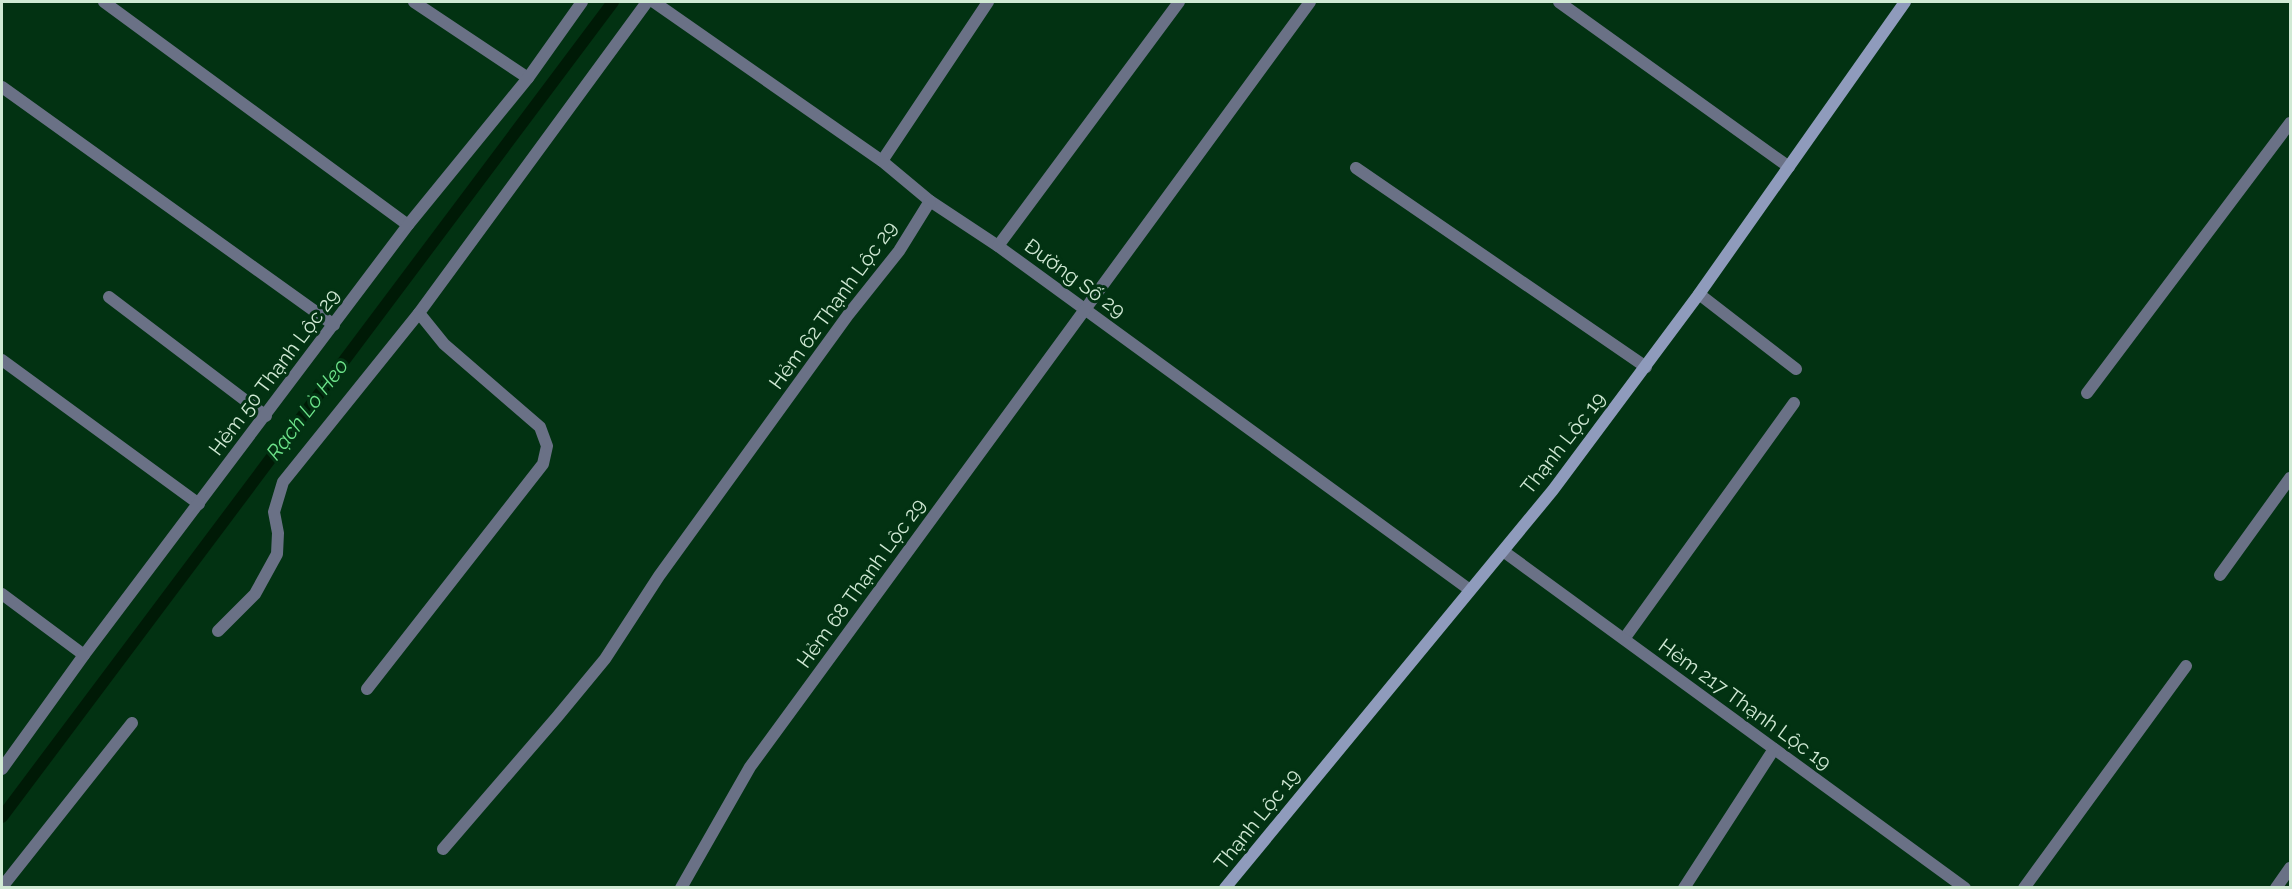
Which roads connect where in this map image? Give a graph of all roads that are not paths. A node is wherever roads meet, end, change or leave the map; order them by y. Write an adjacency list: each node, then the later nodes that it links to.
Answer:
1 (104, 2): 18 (street)
2 (414, 2): 11 (street)
3 (582, 2): 11 (street, Hẻm 50 Thạnh Lộc 29)
4 (647, 2): 23 (street)
5 (654, 2): 14 (street, Đường Số 29)
6 (987, 2): 14 (street)
7 (1179, 2): 19 (street)
8 (1310, 2): 22 (street, Hẻm 68 Thạnh Lộc 29)
9 (1559, 2): 15 (street)
10 (1905, 2): 15 (street, Thạnh Lộc 19)
11 (528, 78): 18 (street, Hẻm 50 Thạnh Lộc 29)
12 (2, 87): 24 (street)
13 (2290, 123): 28 (street)
14 (882, 161): 17 (street, Đường Số 29)
15 (1790, 167): 20 (street, Thạnh Lộc 19)
16 (1356, 168): 26 (street)
17 (930, 201): 19 (street, Đường Số 29); 45 (street, Hẻm 62 Thạnh Lộc 29)
18 (408, 225): 24 (street, Hẻm 50 Thạnh Lộc 29)
19 (998, 246): 22 (street, Đường Số 29)
20 (1699, 294): 26 (street, Thạnh Lộc 19); 27 (street)
21 (109, 297): 30 (street)
22 (1086, 310): 35 (street, Đường Số 29); 48 (street, Hẻm 68 Thạnh Lộc 29)
23 (419, 313): 37 (street); 41 (street)
24 (334, 325): 30 (street, Hẻm 50 Thạnh Lộc 29)
25 (2, 360): 32 (street)
26 (1647, 367): 33 (street, Thạnh Lộc 19)
27 (1796, 369)
28 (2087, 393)
29 (1794, 403): 38 (street)
30 (266, 416): 32 (street, Hẻm 50 Thạnh Lộc 29)
31 (2290, 478): 34 (street)
32 (199, 504): 39 (street, Hẻm 50 Thạnh Lộc 29)
33 (1503, 551): 35 (street, Thạnh Lộc 19); 38 (street, Hẻm 217 Thạnh Lộc 19)
34 (2220, 575)
35 (1470, 590): 49 (street, Thạnh Lộc 19)
36 (2, 594): 39 (street)
37 (218, 631)
38 (1624, 639): 43 (street, Hẻm 217 Thạnh Lộc 19)
39 (84, 655): 44 (street, Hẻm 50 Thạnh Lộc 29)
40 (2186, 666): 52 (street)
41 (367, 689)
42 (132, 723): 47 (street)
43 (1774, 749): 50 (street); 51 (street, Hẻm 217 Thạnh Lộc 19)
44 (2, 769)
45 (442, 849)
46 (2290, 868): 53 (street)
47 (2, 887)
48 (681, 888)
49 (1226, 888)
50 (1684, 888)
51 (1965, 888)
52 (2024, 888)
53 (2276, 888)

